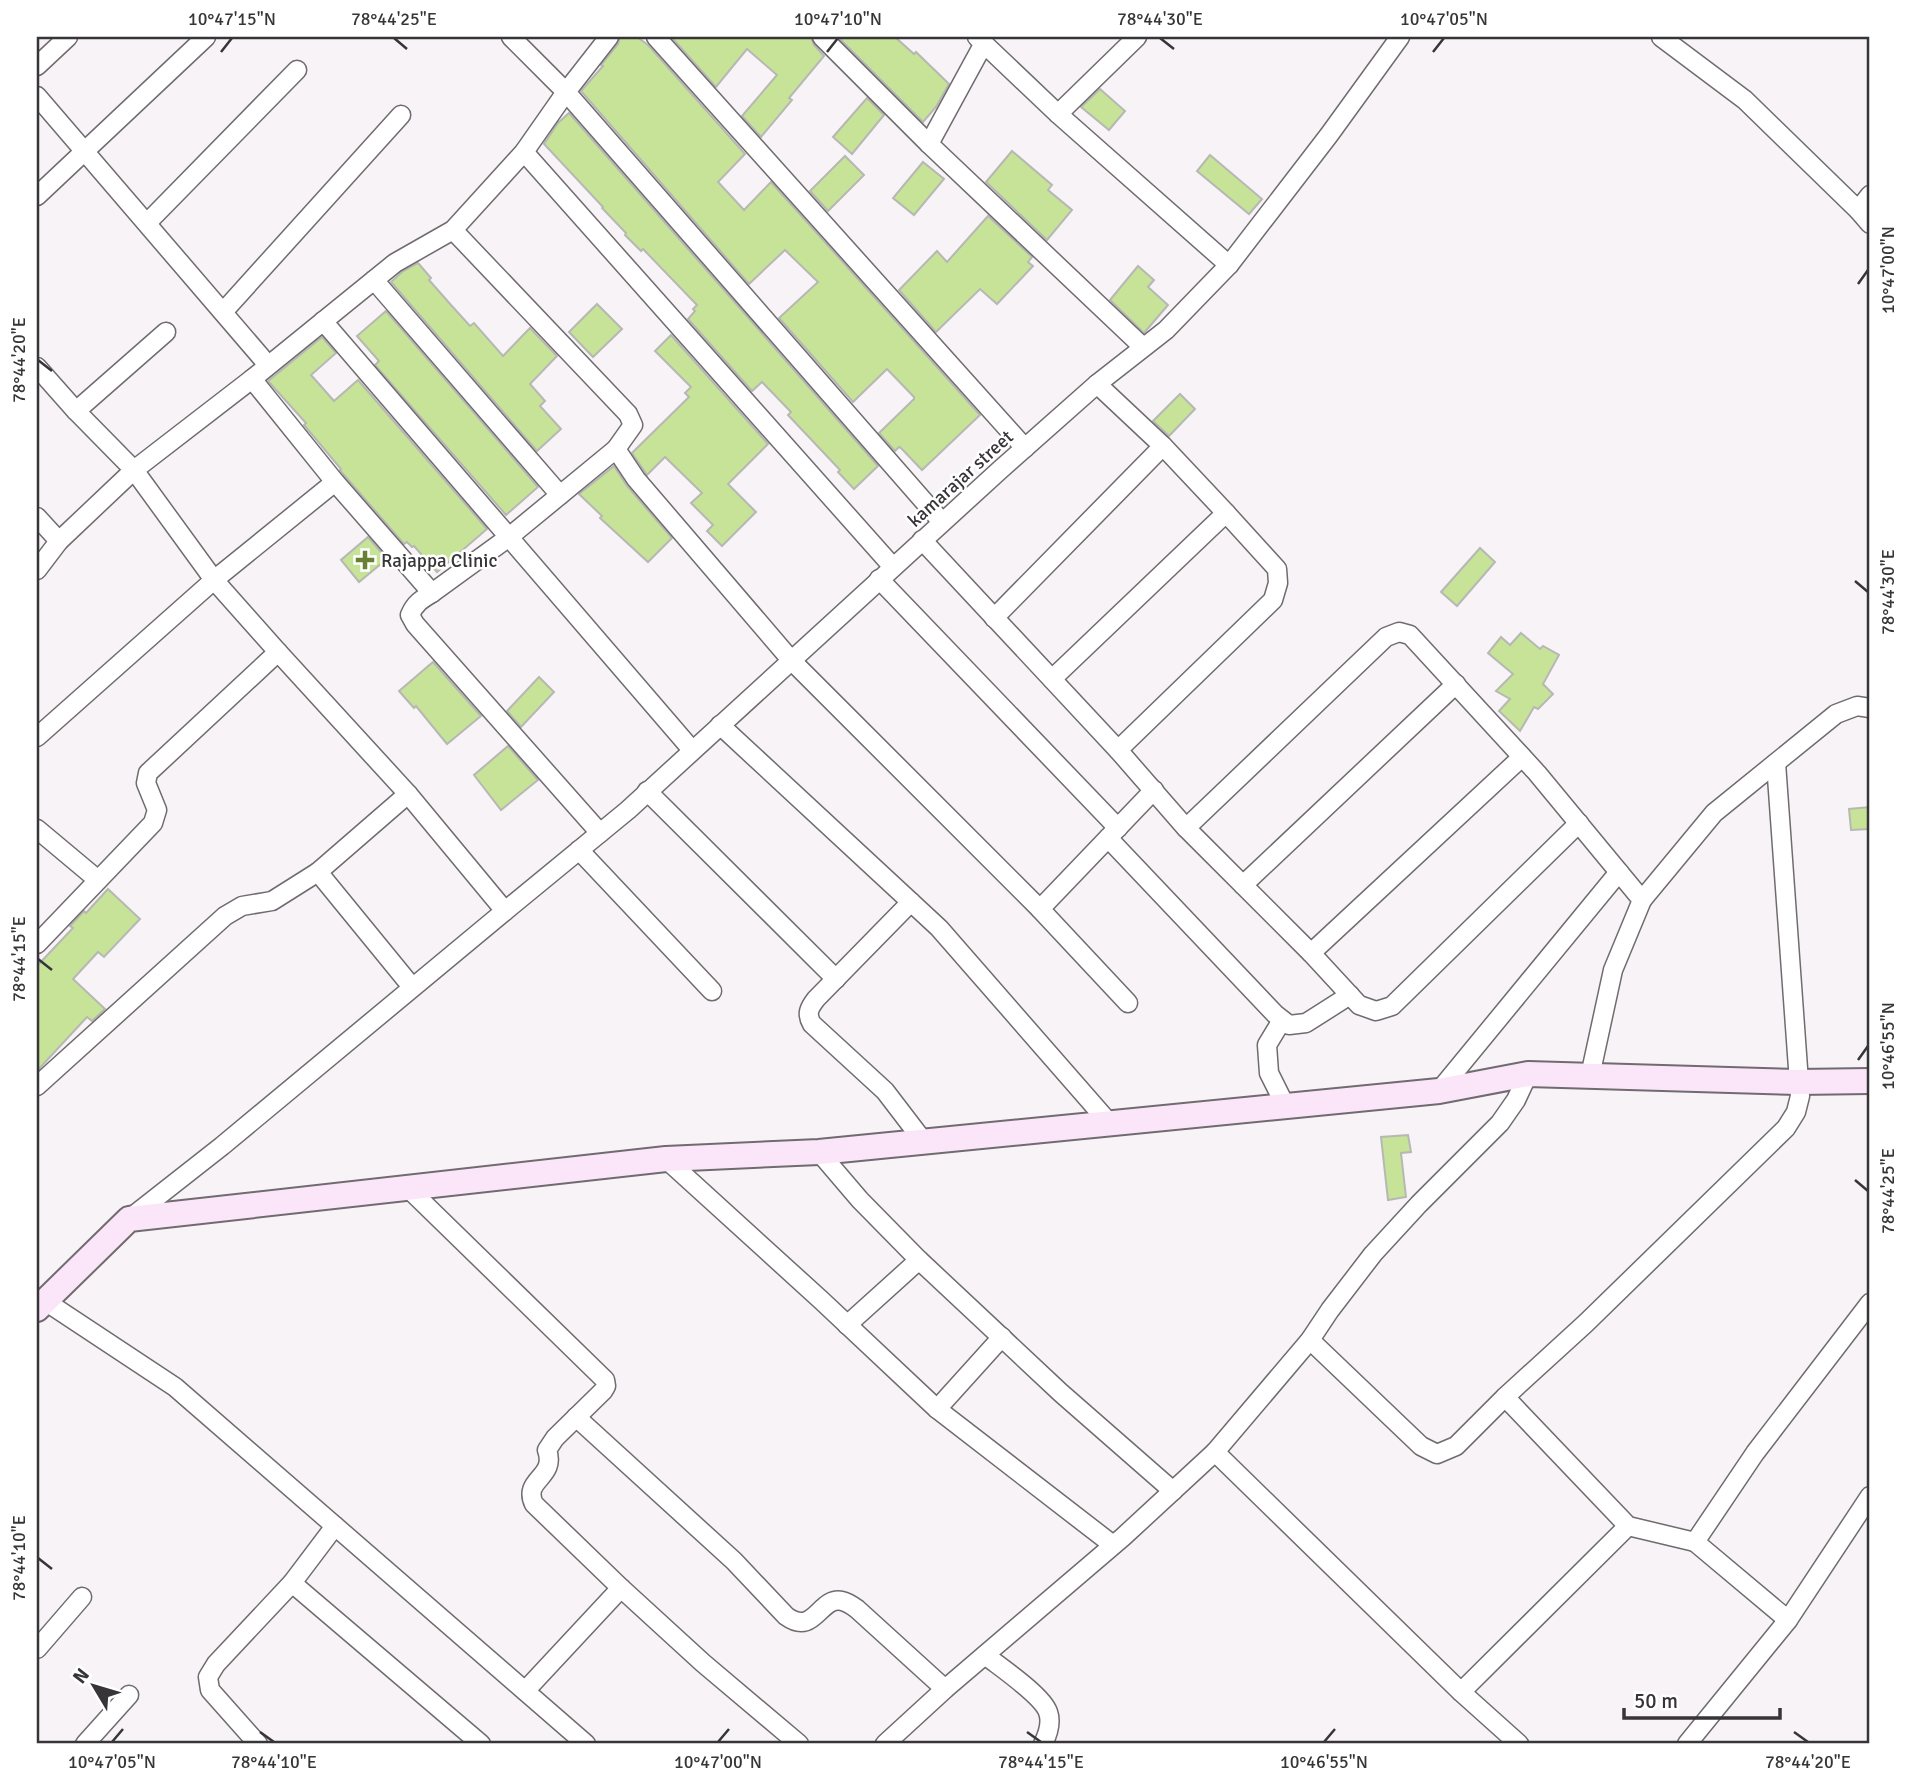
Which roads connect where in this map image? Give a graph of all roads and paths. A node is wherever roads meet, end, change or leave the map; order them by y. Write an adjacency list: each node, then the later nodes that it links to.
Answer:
1 (68, 37): 11 (street)
2 (206, 37): 18 (street)
3 (608, 37): 13 (street)
4 (656, 37): 38 (street)
5 (822, 37): 17 (street)
6 (1137, 37): 15 (street)
7 (1400, 37): 26 (street, kamarajar street)
8 (1661, 37): 22 (street)
9 (517, 39): 13 (street)
10 (981, 40): 15 (street); 17 (street)
11 (37, 66)
12 (297, 70): 23 (street)
13 (566, 92): 19 (street); 45 (street)
14 (37, 96): 18 (street)
15 (1058, 114): 26 (street)
16 (401, 115): 28 (street)
17 (929, 144): 31 (street)
18 (85, 151): 21 (street); 23 (street)
19 (524, 152): 25 (street); 50 (street)
20 (1870, 195): 22 (street)
21 (37, 196)
22 (1858, 210): 24 (street)
23 (147, 223): 28 (street)
24 (1870, 224)
25 (453, 230): 27 (street); 39 (street)
26 (1229, 265): 31 (street, kamarajar street)
27 (374, 280): 29 (street); 42 (street)
28 (223, 312): 32 (street)
29 (323, 321): 32 (street); 46 (street)
30 (166, 332): 36 (street)
31 (1143, 347): 35 (street, kamarajar street)
32 (268, 365): 34 (street)
33 (37, 367): 36 (street)
34 (252, 379): 40 (street); 41 (street)
35 (1097, 384): 37 (street); 38 (street, kamarajar street)
36 (76, 411): 40 (street)
37 (1163, 446): 43 (street); 53 (street)
38 (1025, 448): 45 (street, kamarajar street)
39 (616, 449): 42 (street); 55 (street)
40 (134, 470): 48 (street); 51 (street)
41 (335, 482): 51 (street); 52 (street)
42 (560, 495): 46 (street)
43 (1226, 513): 56 (street); 62 (street)
44 (37, 517): 48 (street)
45 (942, 522): 47 (street, kamarajar street)
46 (509, 537): 52 (street); 61 (street)
47 (922, 540): 50 (street, kamarajar street); 53 (street)
48 (60, 541): 49 (street)
49 (37, 570)
50 (886, 573): 55 (street, kamarajar street); 72 (street)
51 (215, 580): 54 (street); 60 (street)
52 (432, 593): 71 (street)
53 (994, 618): 56 (street)
54 (278, 652): 67 (street); 76 (street)
55 (791, 660): 59 (street, kamarajar street); 80 (street)
56 (1052, 679): 62 (street)
57 (1456, 684): 63 (street); 69 (street); 77 (street)
58 (1870, 708): 64 (street)
59 (720, 725): 61 (street, kamarajar street); 79 (street)
60 (37, 737)
61 (692, 750): 66 (street, kamarajar street)
62 (1118, 750): 65 (street)
63 (1522, 757): 68 (street); 83 (street)
64 (1776, 763): 78 (street); 93 (street)
65 (1154, 790): 69 (street); 72 (street)
66 (648, 792): 71 (street, kamarajar street); 84 (street)
67 (408, 794): 74 (street); 81 (street)
68 (1578, 823): 75 (street); 87 (street)
69 (1186, 828): 77 (street)
70 (37, 829): 76 (street)
71 (600, 833): 73 (street, kamarajar street)
72 (1113, 833): 80 (street); 89 (street)
73 (579, 850): 81 (street, kamarajar street); 86 (street)
74 (318, 872): 85 (street); 94 (street)
75 (1619, 872): 78 (street); 95 (street)
76 (98, 880): 82 (street)
77 (1243, 885): 83 (street)
78 (1642, 900): 91 (street)
79 (911, 902): 84 (street); 97 (street)
80 (1040, 909): 88 (street)
81 (505, 911): 85 (street, kamarajar street)
82 (37, 944)
83 (1311, 953): 87 (street)
84 (836, 979): 98 (street)
85 (412, 987): 102 (street, kamarajar street)
86 (712, 991)
87 (1350, 995): 89 (street)
88 (1128, 1003)
89 (1282, 1020): 96 (street)
90 (1528, 1074): 91 (main road); 95 (main road); 108 (street)
91 (1590, 1076): 93 (main road)
92 (1870, 1081): 93 (main road)
93 (1798, 1083): 109 (street)
94 (37, 1086)
95 (1438, 1091): 96 (main road)
96 (1286, 1107): 97 (main road)
97 (1111, 1125): 98 (main road)
98 (924, 1142): 99 (main road)
99 (819, 1152): 100 (main road); 103 (street)
100 (666, 1160): 101 (main road); 106 (street)
101 (408, 1188): 102 (main road); 111 (street)
102 (129, 1219): 105 (main road)
103 (919, 1261): 106 (street); 107 (street)
104 (1870, 1303): 117 (street)
105 (41, 1305): 115 (street)
106 (847, 1325): 110 (street)
107 (1002, 1337): 110 (street); 113 (street)
108 (1310, 1340): 109 (street); 112 (street)
109 (1505, 1397): 116 (street)
110 (937, 1409): 118 (street)
111 (576, 1417): 120 (street); 125 (street)
112 (1215, 1452): 113 (street); 127 (street)
113 (1173, 1491): 118 (street)
114 (1870, 1496): 122 (street)
115 (335, 1525): 119 (street); 126 (street)
116 (1628, 1526): 117 (street); 127 (street)
117 (1695, 1542): 122 (street)
118 (1113, 1545): 124 (street)
119 (292, 1583): 130 (street); 131 (street)
120 (621, 1588): 126 (street); 133 (street)
121 (82, 1597): 123 (street)
122 (1787, 1620): 137 (street)
123 (37, 1649)
124 (985, 1655): 125 (street); 135 (street)
125 (945, 1689): 134 (street)
126 (524, 1691): 132 (street)
127 (1461, 1692): 136 (street)
128 (129, 1695): 129 (street)
129 (85, 1744)
130 (258, 1744)
131 (481, 1744)
132 (586, 1744)
133 (799, 1744)
134 (885, 1744)
135 (1043, 1744)
136 (1520, 1744)
137 (1687, 1744)

